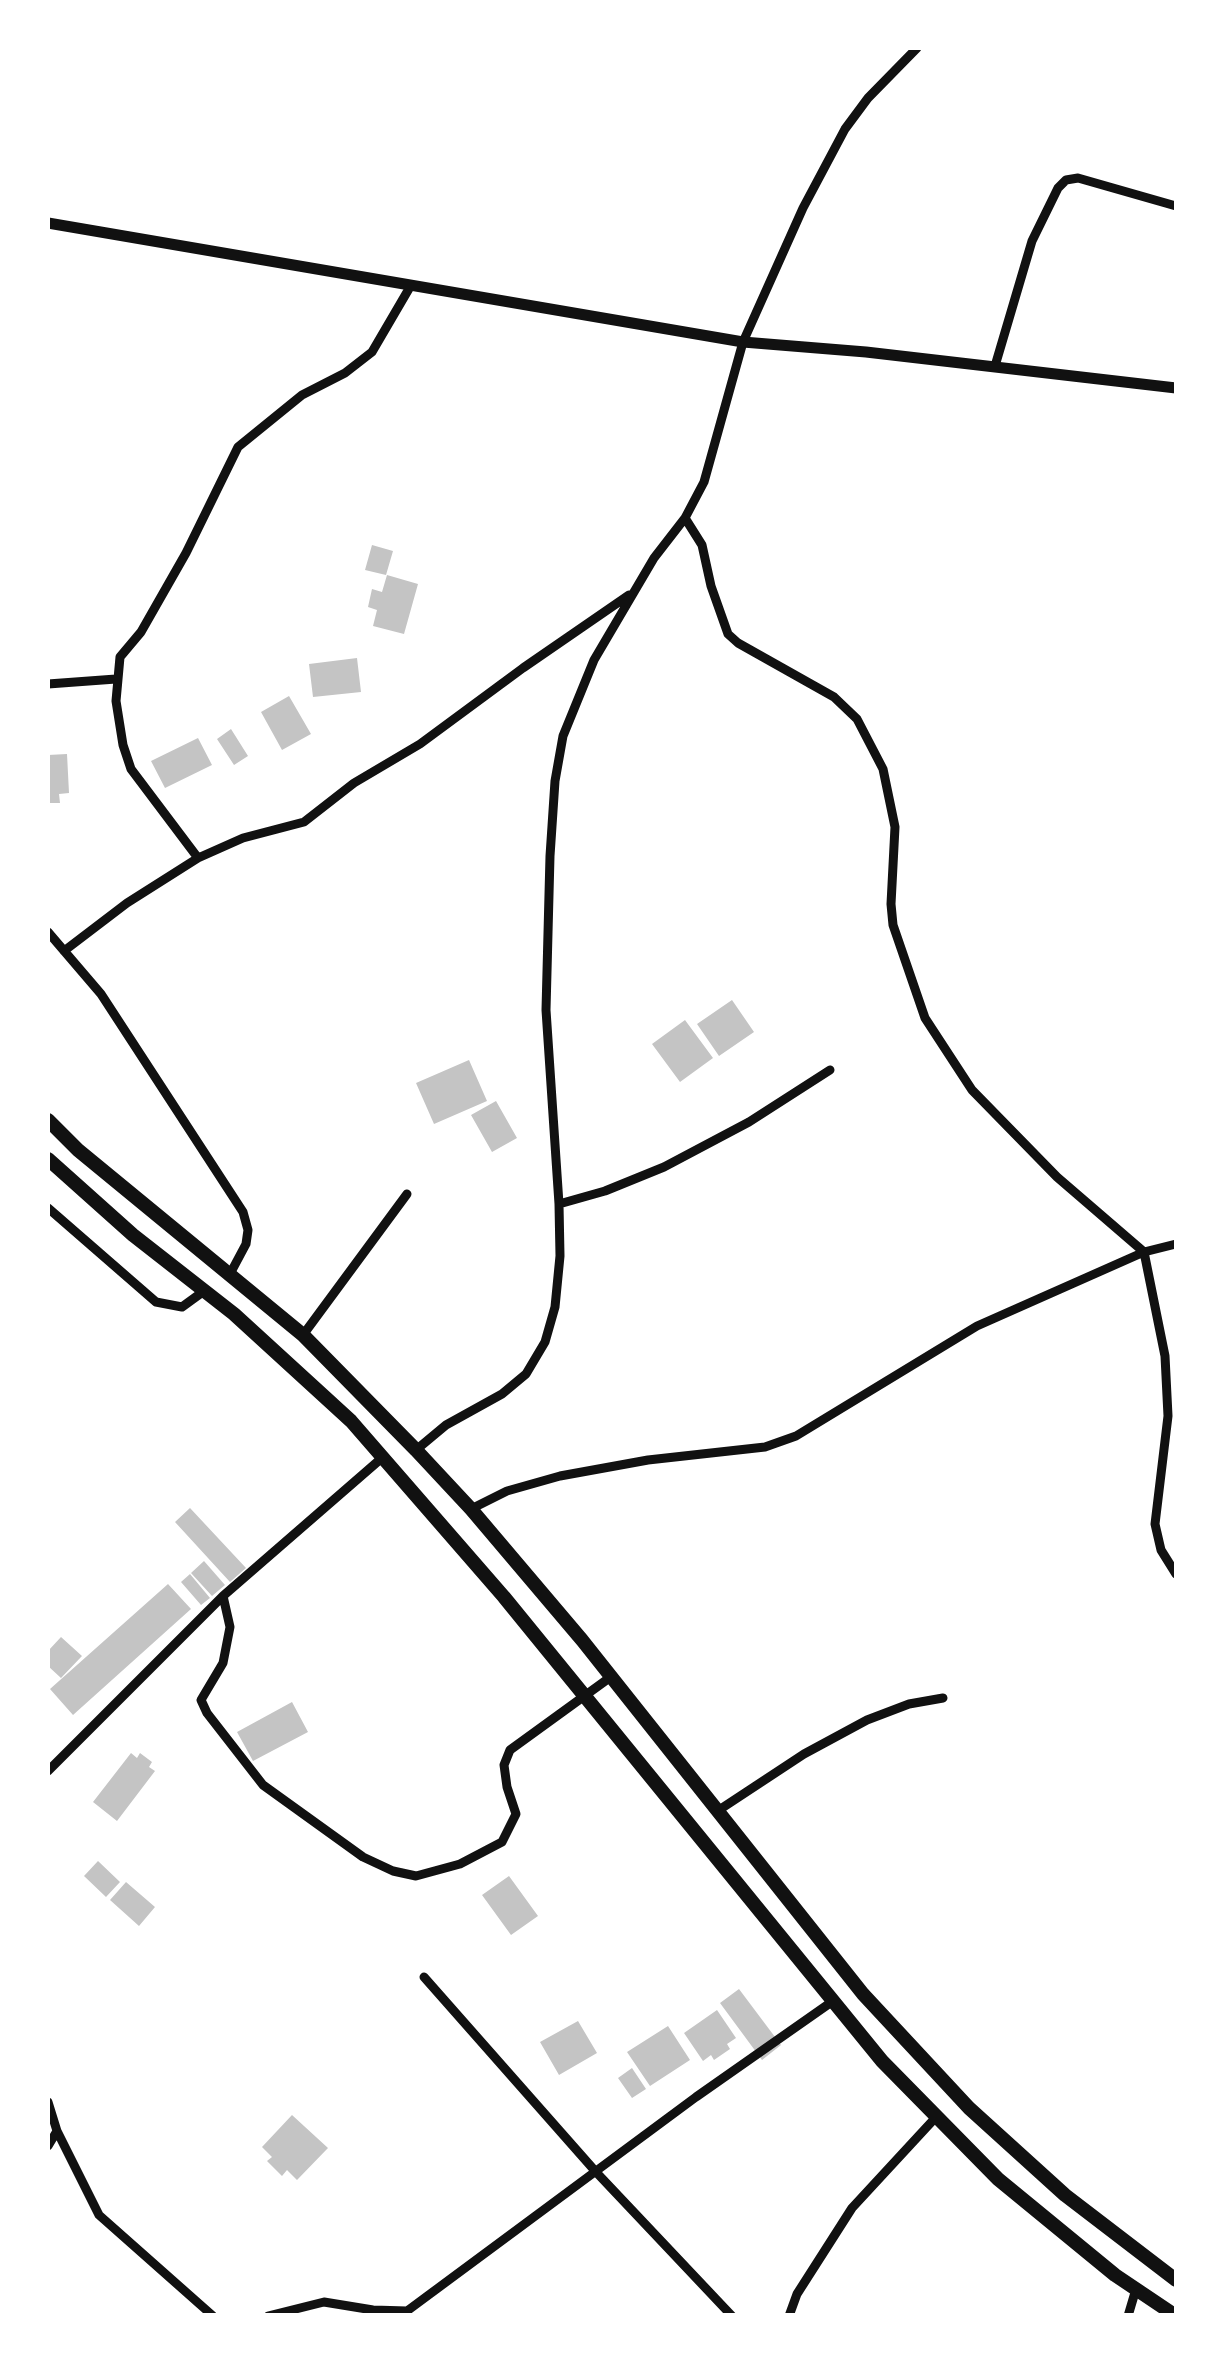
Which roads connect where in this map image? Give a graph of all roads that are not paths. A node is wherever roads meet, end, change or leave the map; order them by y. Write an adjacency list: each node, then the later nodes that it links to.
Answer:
1 (917, 48): 5 (street)
2 (1176, 206): 6 (street)
3 (48, 223): 4 (street)
4 (410, 286): 5 (street); 10 (street)
5 (744, 342): 6 (street); 8 (street)
6 (995, 366): 7 (street)
7 (1176, 388)
8 (684, 518): 9 (street); 22 (street)
9 (634, 592): 12 (street); 19 (street)
10 (116, 678): 11 (street); 12 (street)
11 (48, 684)
12 (198, 858): 14 (street)
13 (48, 932): 14 (street)
14 (64, 951): 23 (street)
15 (830, 1070): 19 (street)
16 (48, 1120): 23 (highway)
17 (48, 1159): 24 (highway)
18 (407, 1194): 25 (street)
19 (560, 1204): 26 (street)
20 (48, 1208): 24 (street)
21 (1176, 1244): 22 (street)
22 (1144, 1252): 28 (street); 29 (street)
23 (230, 1274): 25 (highway)
24 (204, 1291): 27 (highway)
25 (303, 1335): 26 (highway)
26 (416, 1450): 28 (highway)
27 (383, 1457): 30 (street); 32 (highway)
28 (471, 1508): 31 (highway)
29 (1176, 1574)
30 (223, 1596): 32 (street); 34 (street)
31 (612, 1676): 32 (street); 35 (highway)
32 (584, 1694): 37 (highway)
33 (944, 1698): 35 (street)
34 (48, 1771)
35 (719, 1810): 43 (highway)
36 (424, 1977): 42 (street)
37 (833, 2001): 39 (highway); 42 (street)
38 (48, 2102): 40 (street)
39 (937, 2116): 44 (highway); 48 (street)
40 (58, 2132): 41 (street); 45 (street)
41 (48, 2146)
42 (596, 2172): 46 (street); 47 (street)
43 (1176, 2280)
44 (1136, 2289): 49 (street); 50 (highway)
45 (214, 2316)
46 (268, 2316)
47 (732, 2316)
48 (790, 2316)
49 (1128, 2316)
50 (1176, 2316)

